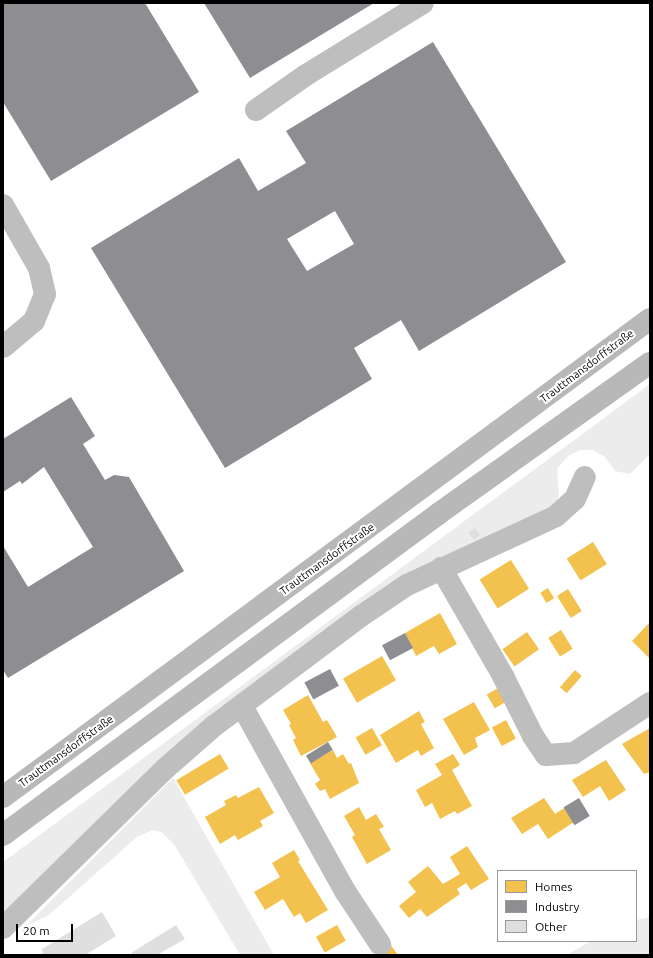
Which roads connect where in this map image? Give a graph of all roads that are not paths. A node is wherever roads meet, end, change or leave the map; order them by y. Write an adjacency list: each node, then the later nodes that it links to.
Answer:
1 (423, 3): 2 (street)
2 (256, 110)
3 (3, 205): 5 (street)
4 (650, 319): 11 (main road, Trauttmansdorffstraße)
5 (3, 347)
6 (650, 363): 12 (main road)
7 (585, 477): 8 (street)
8 (442, 568): 9 (street); 10 (street)
9 (650, 702)
10 (242, 706): 13 (street); 14 (street)
11 (3, 797)
12 (3, 835)
13 (3, 928)
14 (380, 944)

